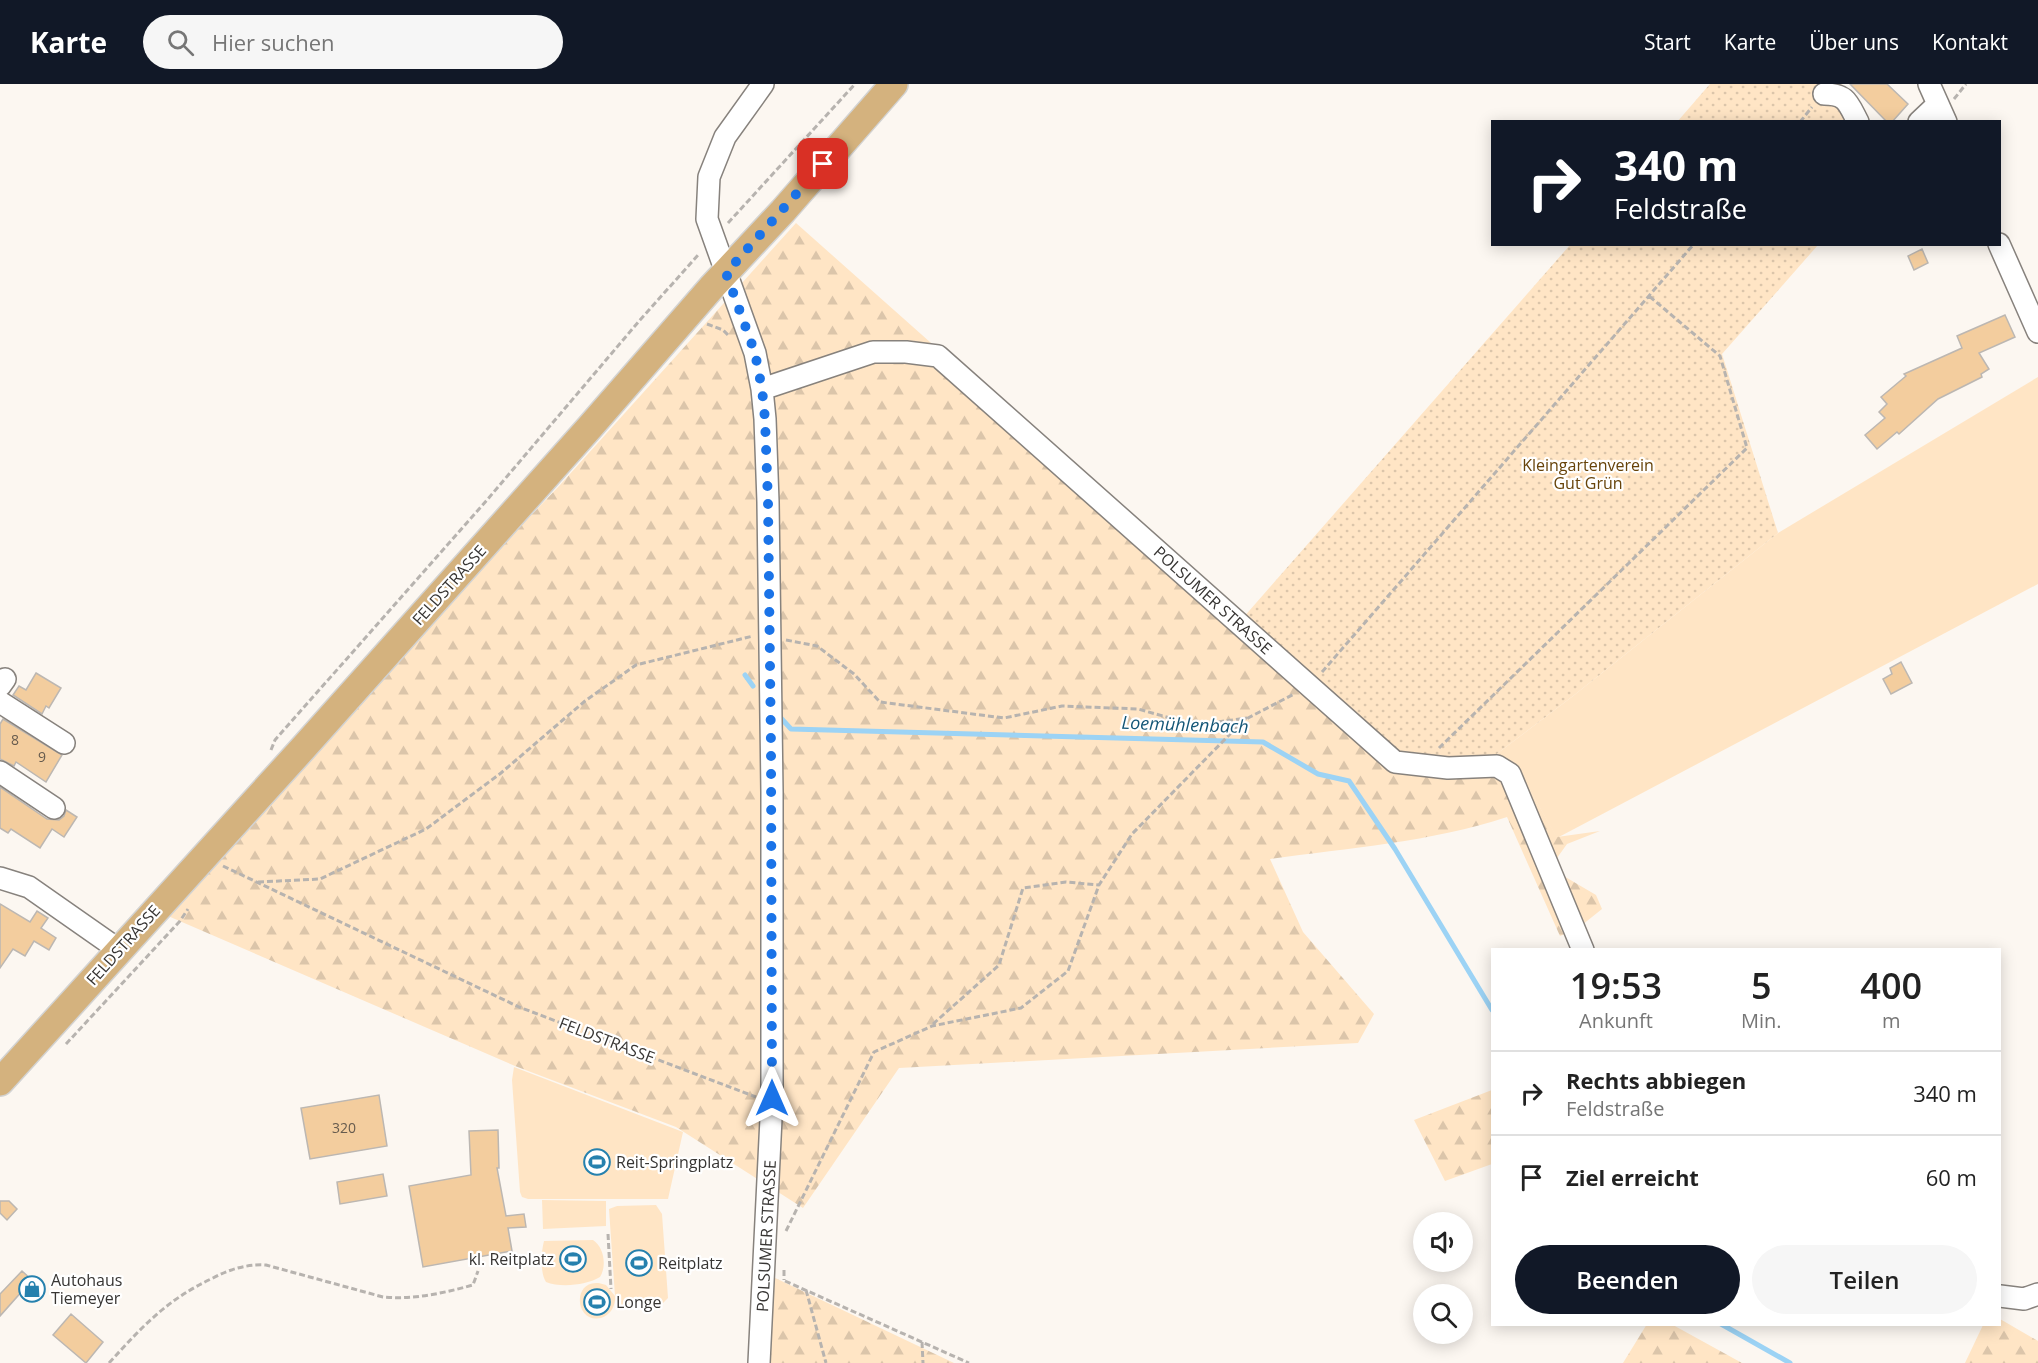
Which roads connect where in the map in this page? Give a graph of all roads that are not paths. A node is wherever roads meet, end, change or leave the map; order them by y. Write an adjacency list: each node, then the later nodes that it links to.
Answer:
1 (763, 84): 9 (street, POLSUMER STRASSE)
2 (894, 84): 9 (main road, FELDSTRASSE)
3 (1929, 84): 5 (street)
4 (1824, 94): 6 (street)
5 (1942, 112): 7 (street)
6 (1857, 120)
7 (1924, 120)
8 (2000, 246): 10 (street)
9 (726, 273): 11 (street, POLSUMER STRASSE); 18 (main road, FELDSTRASSE)
10 (2038, 332)
11 (762, 389): 17 (street, POLSUMER STRASSE); 22 (street, POLSUMER STRASSE)
12 (0, 702): 13 (street)
13 (64, 743)
14 (0, 772): 15 (street)
15 (54, 808)
16 (0, 878): 18 (street)
17 (1582, 948)
18 (119, 950): 19 (main road, FELDSTRASSE)
19 (0, 1082)
20 (2038, 1294): 21 (street)
21 (2001, 1296)
22 (759, 1363)

